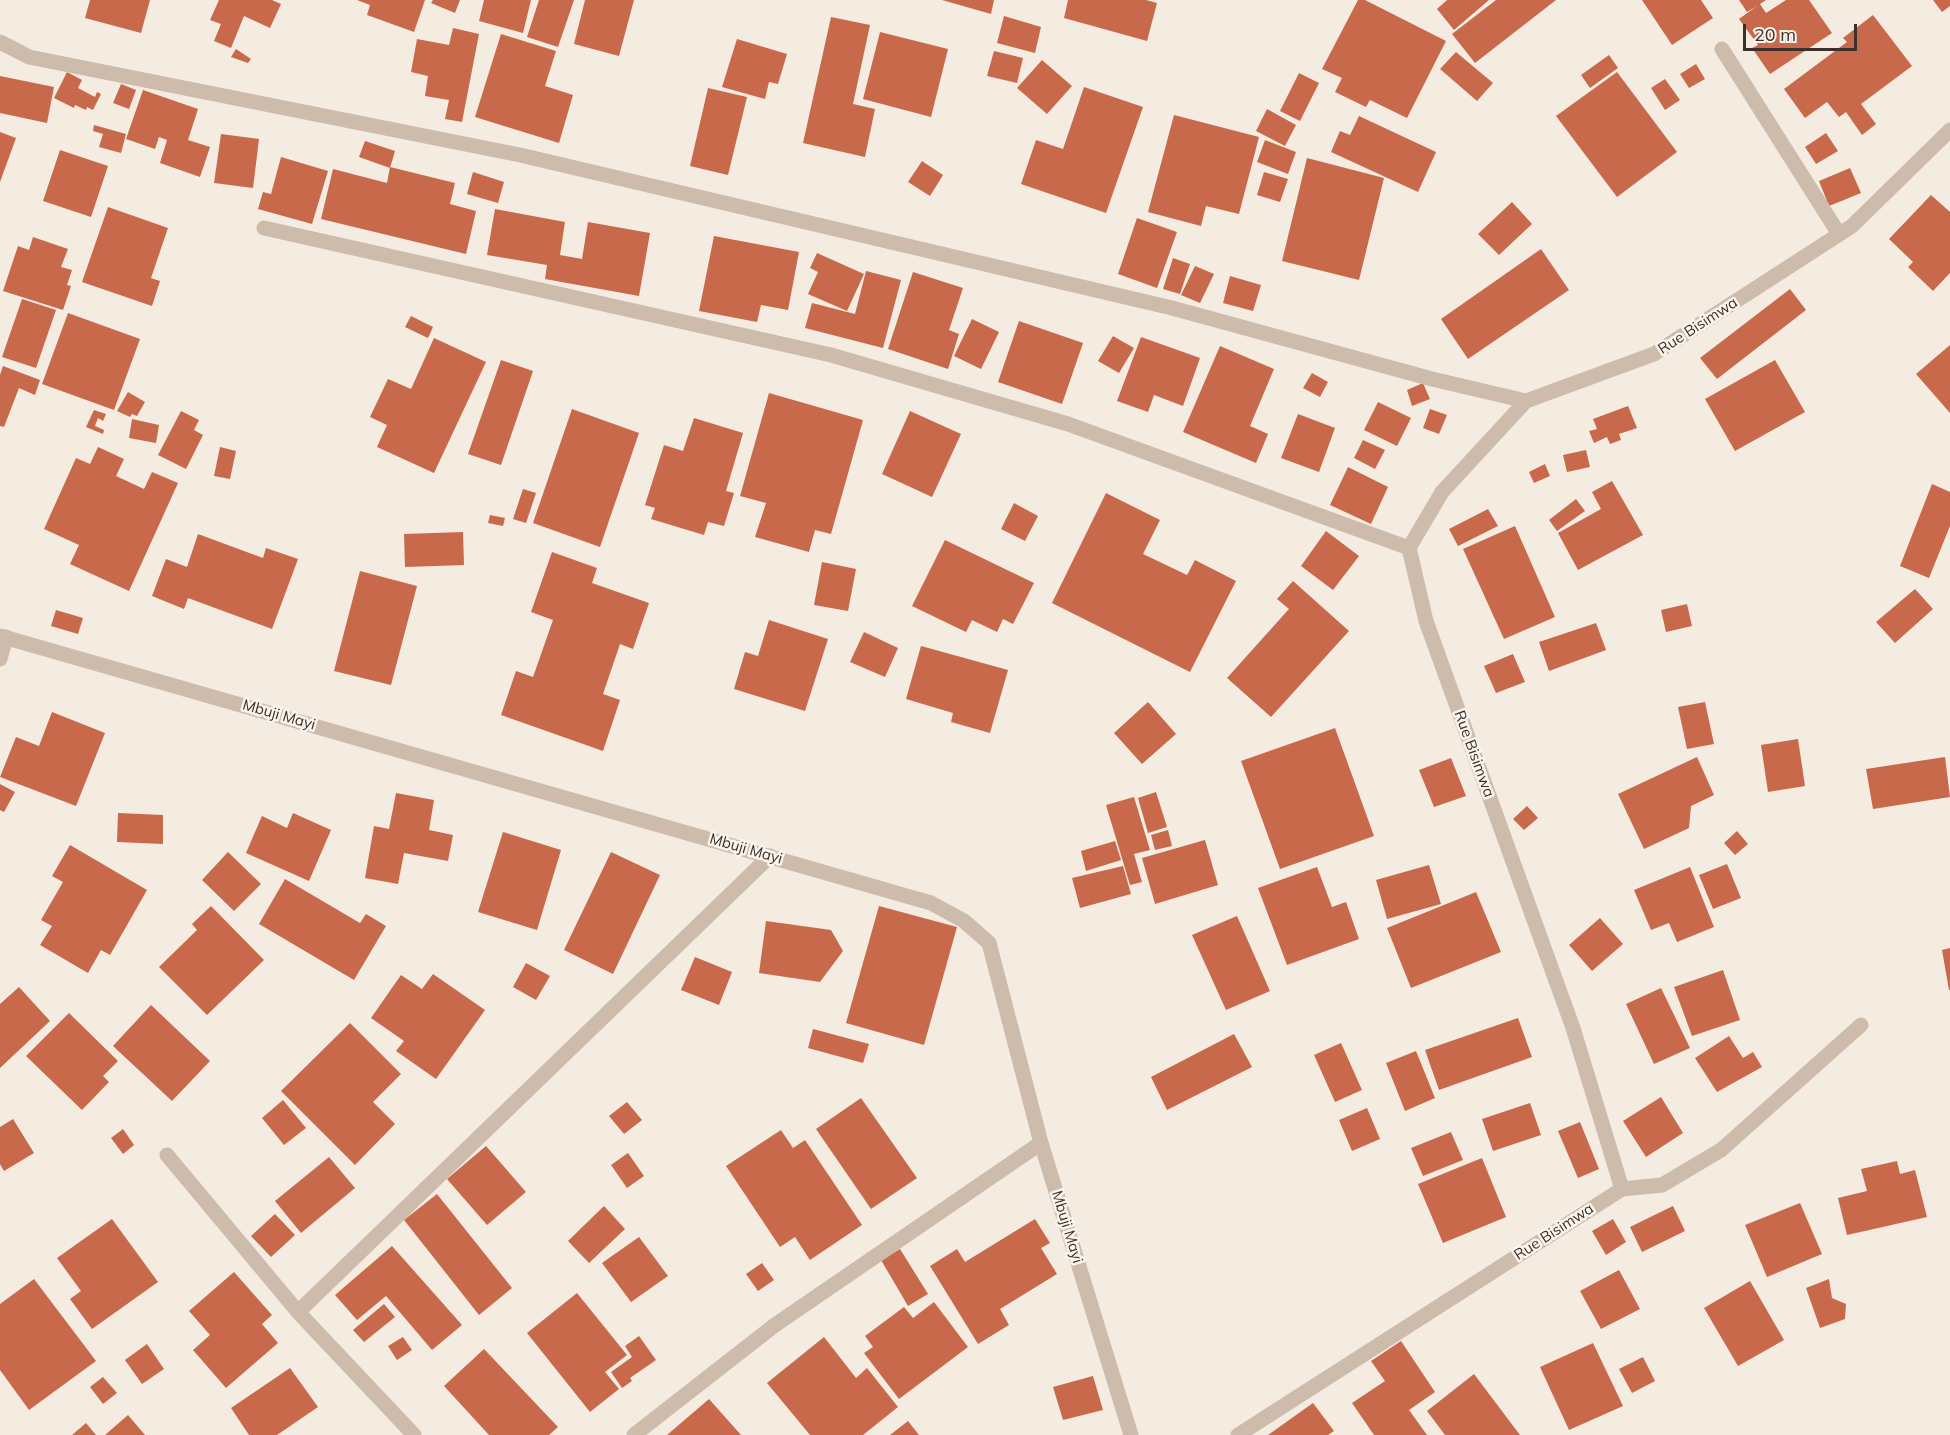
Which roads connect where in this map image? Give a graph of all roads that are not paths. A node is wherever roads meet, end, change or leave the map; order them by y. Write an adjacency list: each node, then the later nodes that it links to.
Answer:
1 (0, 42): 6 (street)
2 (1722, 49): 5 (street)
3 (1950, 130): 5 (street, Rue Bisimwa)
4 (264, 228): 7 (street)
5 (1839, 234): 6 (street, Rue Bisimwa)
6 (1526, 401): 7 (street, Rue Bisimwa)
7 (1408, 548): 14 (street, Rue Bisimwa)
8 (3, 636): 9 (street); 10 (street, Mbuji Mayi)
9 (0, 659)
10 (770, 856): 12 (street, Mbuji Mayi); 15 (street)
11 (1860, 1025): 14 (street)
12 (1041, 1143): 17 (street); 18 (street, Mbuji Mayi)
13 (167, 1155): 15 (street)
14 (1622, 1189): 19 (street, Rue Bisimwa)
15 (298, 1311): 16 (street)
16 (414, 1435)
17 (634, 1435)
18 (1131, 1435)
19 (1238, 1435)

